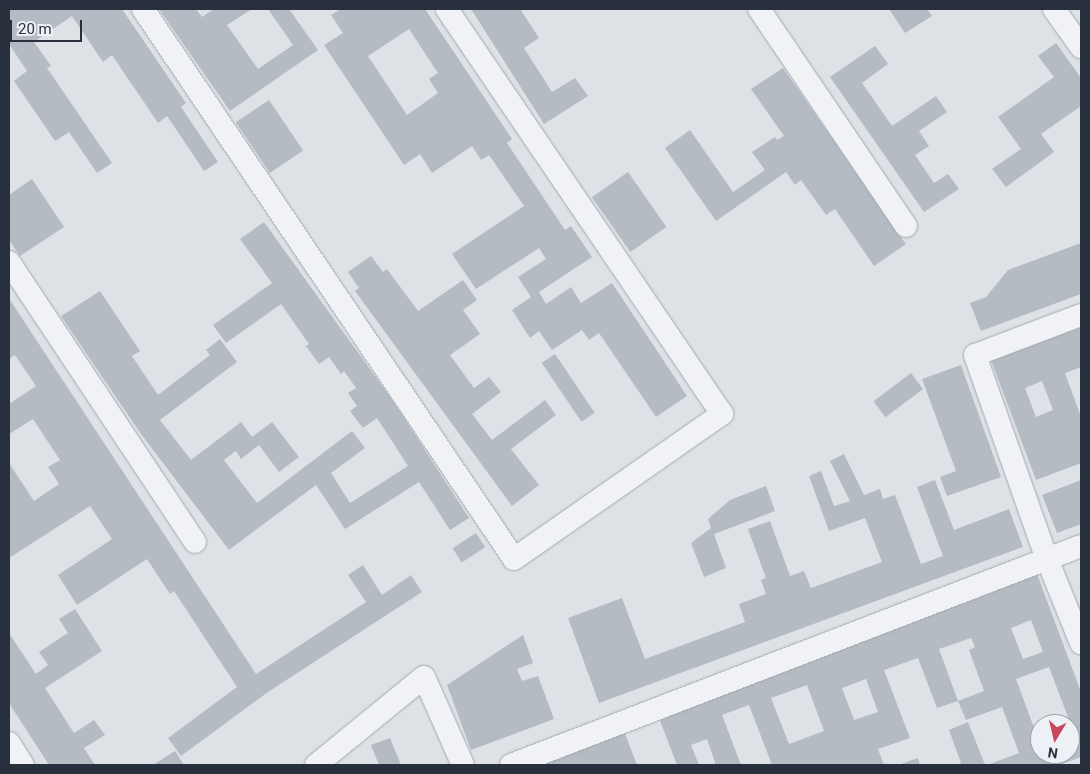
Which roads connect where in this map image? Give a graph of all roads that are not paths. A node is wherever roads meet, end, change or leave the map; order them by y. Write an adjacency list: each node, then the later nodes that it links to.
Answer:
1 (143, 9): 2 (street)
2 (447, 9)
3 (759, 9): 6 (street)
4 (1054, 9): 5 (street)
5 (1081, 46)
6 (906, 226)
7 (9, 262): 9 (street)
8 (1081, 315): 11 (street)
9 (195, 542)
10 (1081, 546): 11 (street)
11 (1047, 559): 12 (street); 17 (street)
12 (1081, 644)
13 (9, 743): 14 (street)
14 (24, 765)
15 (316, 765): 16 (street)
16 (463, 765)
17 (511, 765)

